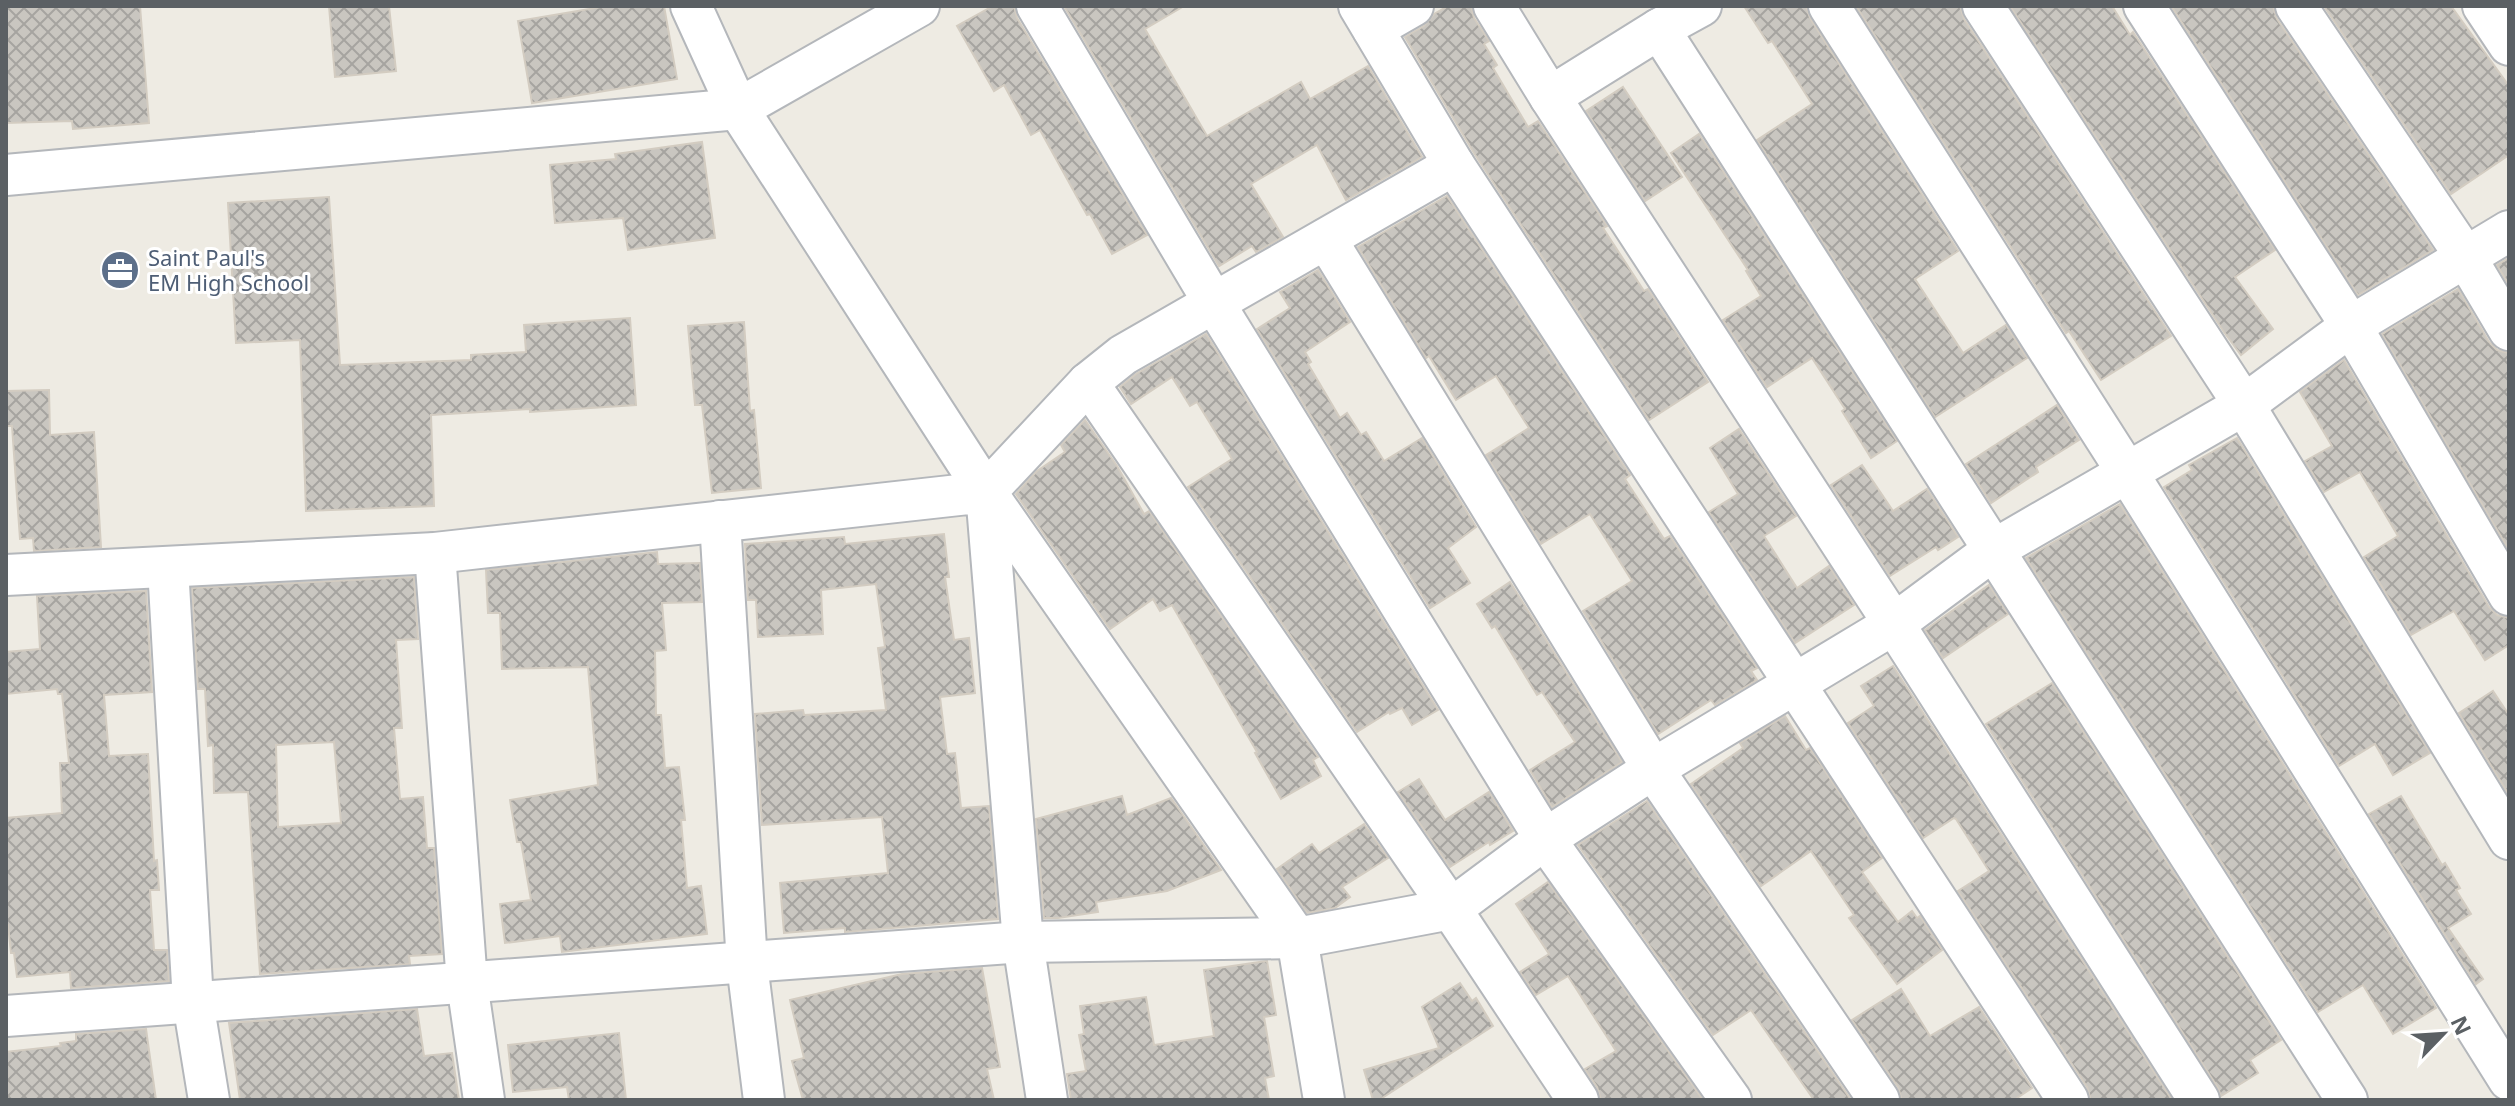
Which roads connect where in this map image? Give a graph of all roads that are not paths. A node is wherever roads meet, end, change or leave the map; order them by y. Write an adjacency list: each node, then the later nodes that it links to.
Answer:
1 (691, 6): 16 (street)
2 (919, 6): 16 (street)
3 (1037, 6): 22 (street)
4 (1413, 6): 12 (street)
5 (1494, 6): 15 (street)
6 (1701, 6): 13 (street)
7 (1829, 6): 27 (street)
8 (1983, 6): 26 (street)
9 (2144, 6): 23 (street)
10 (2296, 6): 21 (street)
11 (2483, 6): 14 (street)
12 (1366, 18): 17 (street)
13 (1659, 29): 15 (street); 30 (street)
14 (2509, 45)
15 (1550, 97): 35 (street)
16 (738, 109): 18 (street); 28 (street)
17 (1454, 165): 20 (street); 36 (street)
18 (6, 175)
19 (2509, 231): 21 (street)
20 (1326, 239): 22 (street); 37 (street)
21 (2465, 256): 23 (street); 24 (street)
22 (1214, 303): 25 (street); 38 (street)
23 (2351, 326): 26 (street); 34 (street)
24 (2509, 330)
25 (1088, 383): 28 (street); 40 (street)
26 (2244, 405): 27 (street); 39 (street)
27 (2127, 472): 30 (street); 47 (street)
28 (986, 492): 29 (street); 41 (street); 42 (street)
29 (720, 521): 31 (street); 43 (street)
30 (1995, 549): 35 (street); 58 (street)
31 (435, 553): 32 (street); 44 (street)
32 (168, 567): 33 (street); 45 (street)
33 (6, 575)
34 (2509, 595)
35 (1894, 624): 36 (street); 57 (street)
36 (1792, 683): 37 (street); 56 (street)
37 (1653, 769): 38 (street); 55 (street)
38 (1545, 839): 40 (street); 54 (street)
39 (2509, 839)
40 (1451, 909): 41 (street); 53 (street)
41 (1297, 938): 42 (street); 52 (street)
42 (1023, 942): 43 (street); 51 (street)
43 (747, 964): 44 (street); 50 (street)
44 (467, 983): 45 (street); 49 (street)
45 (193, 1002): 46 (street); 48 (street)
46 (6, 1016)
47 (2509, 1080)
48 (209, 1100)
49 (484, 1100)
50 (764, 1100)
51 (1047, 1100)
52 (1324, 1100)
53 (1578, 1100)
54 (1731, 1100)
55 (1879, 1100)
56 (2068, 1100)
57 (2199, 1100)
58 (2347, 1100)

